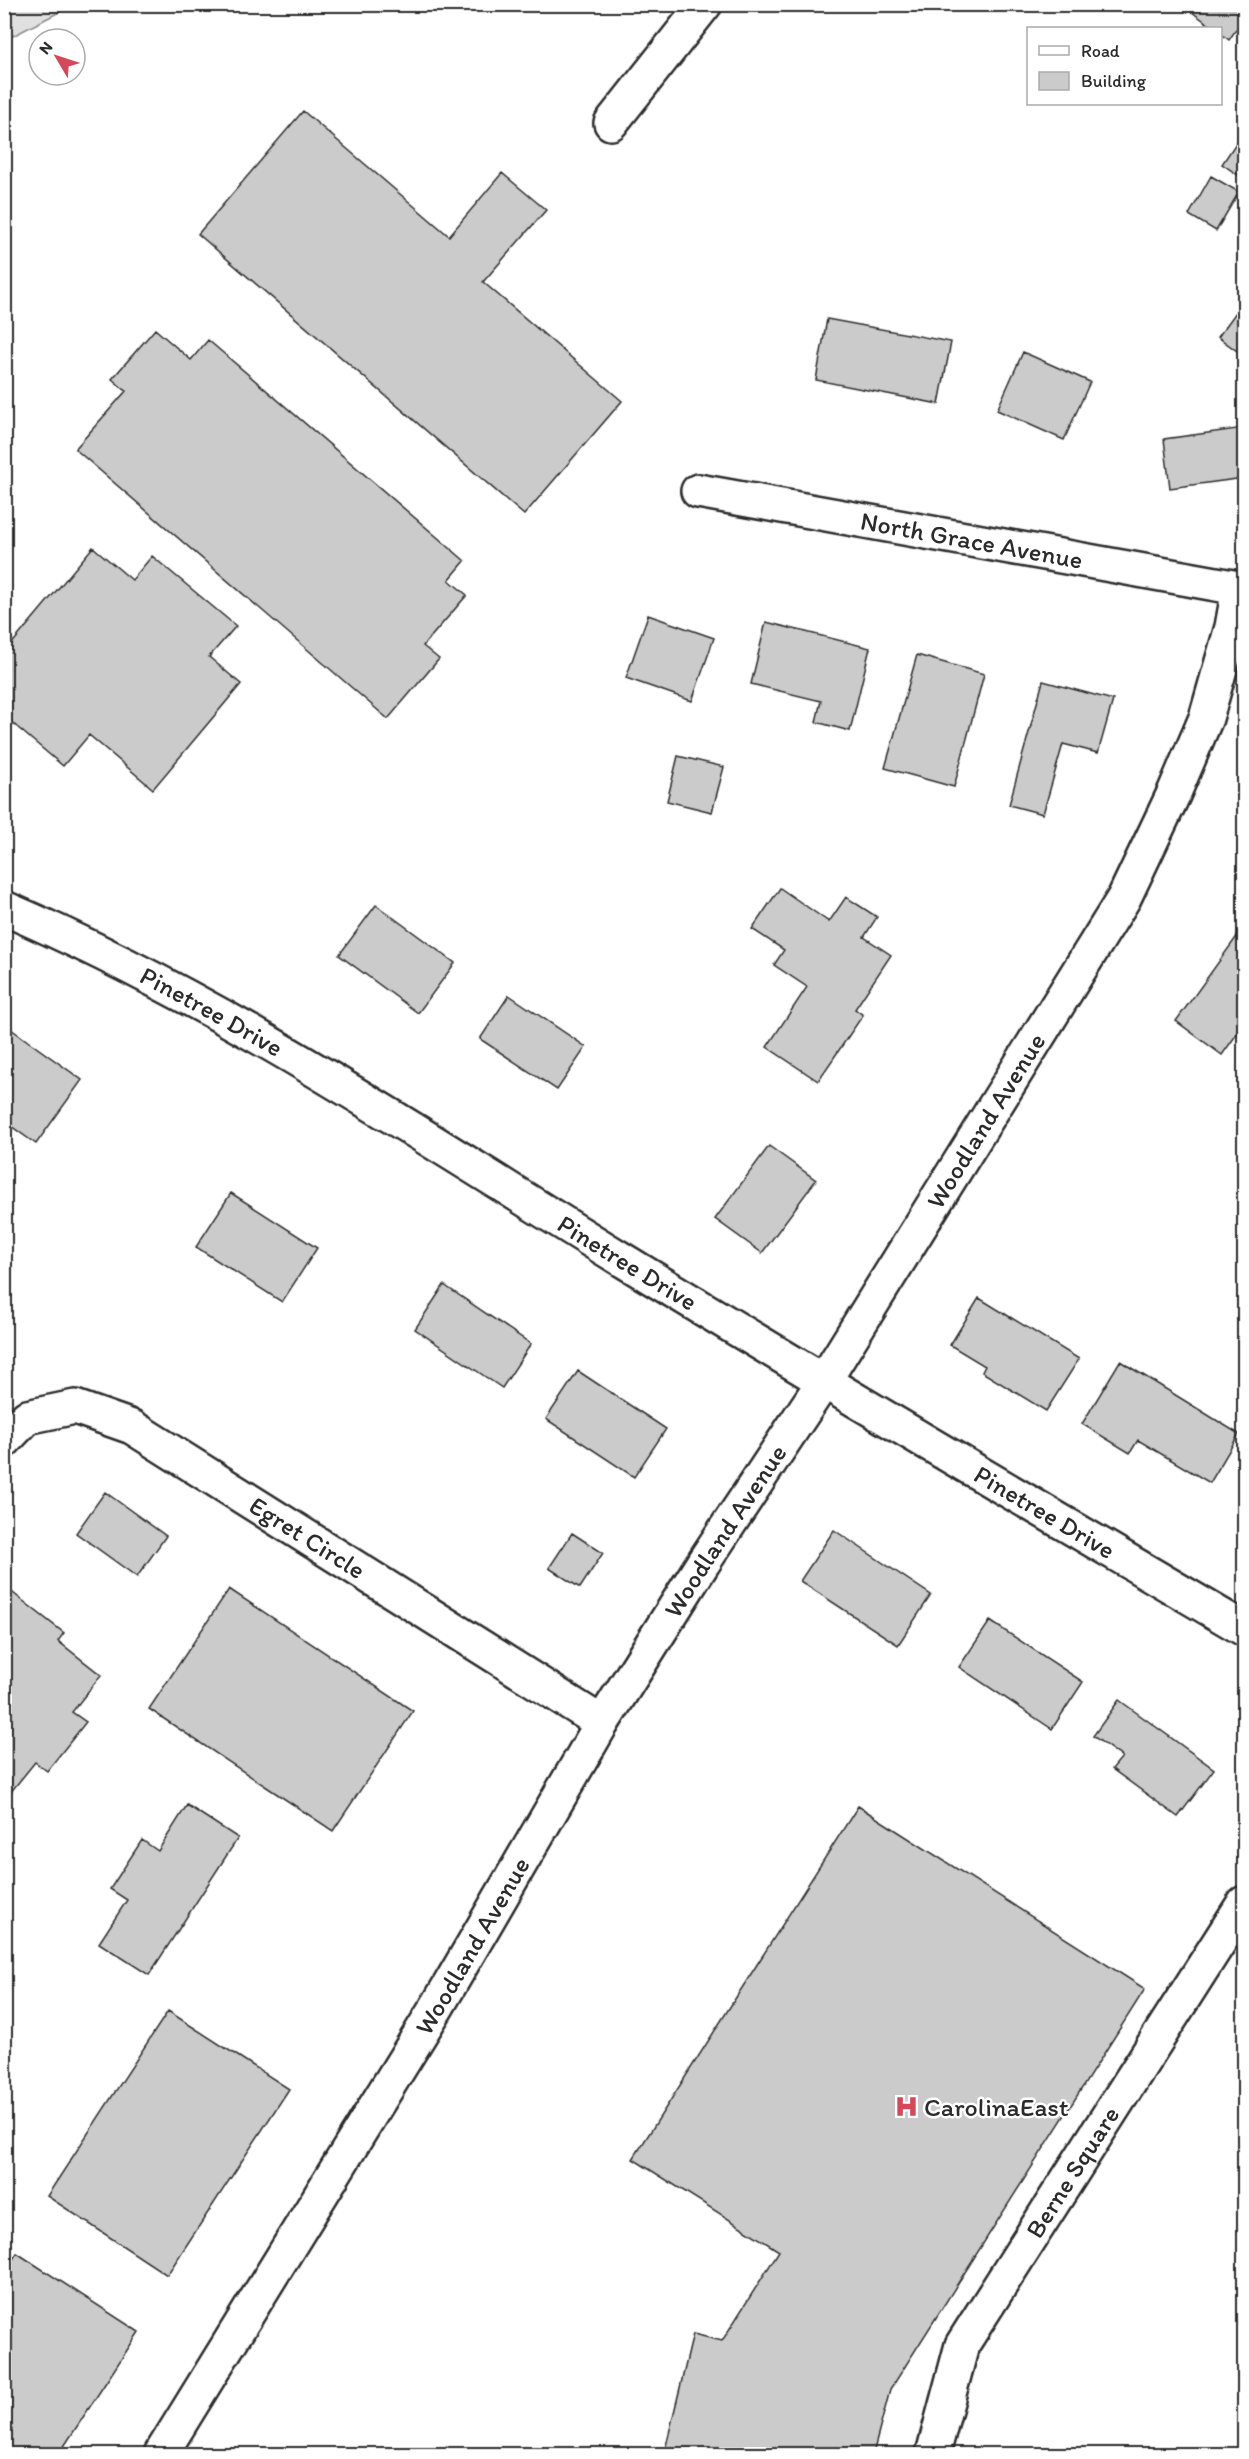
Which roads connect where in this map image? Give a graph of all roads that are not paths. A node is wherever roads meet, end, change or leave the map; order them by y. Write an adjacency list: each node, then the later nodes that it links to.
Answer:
1 (705, 4): 2 (street)
2 (611, 123)
3 (698, 491): 4 (street, North Grace Avenue)
4 (1242, 589): 6 (street, Woodland Avenue)
5 (4, 908): 6 (street, Pinetree Drive)
6 (824, 1381): 8 (street, Pinetree Drive); 9 (street, Woodland Avenue)
7 (4, 1441): 9 (street, Egret Circle)
8 (1245, 1629)
9 (602, 1723): 11 (street, Woodland Avenue)
10 (1245, 1903): 12 (street, Berne Square)
11 (161, 2454)
12 (933, 2454)

